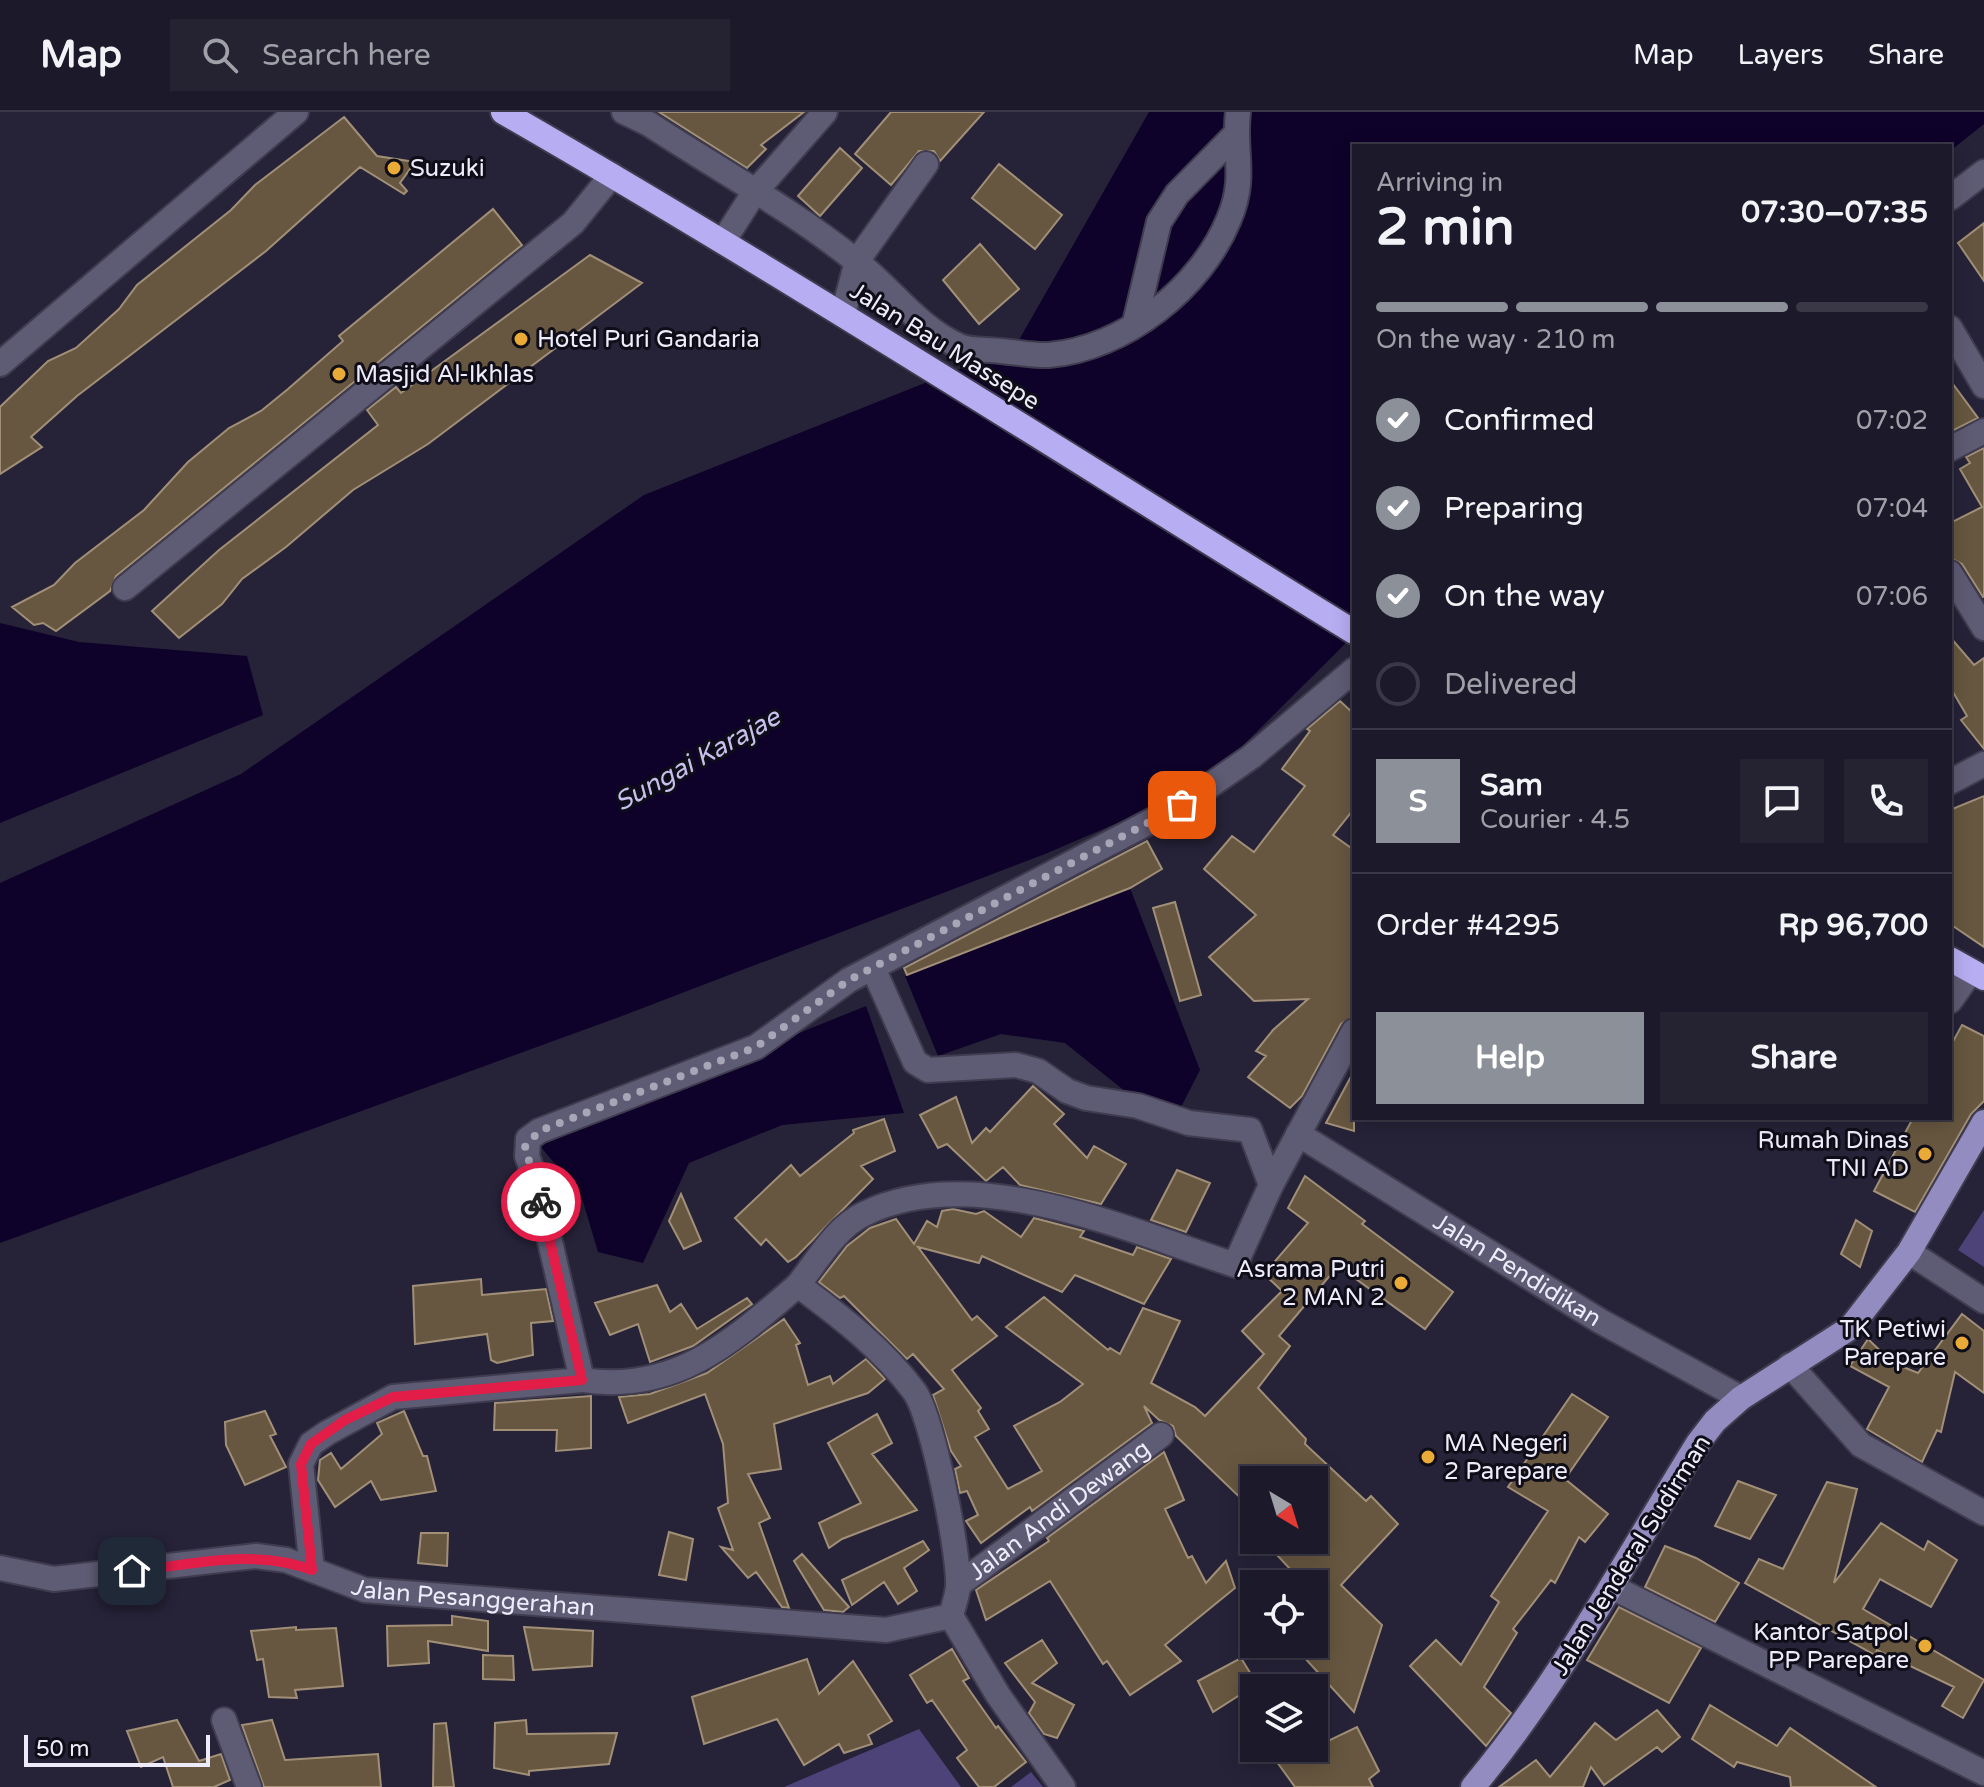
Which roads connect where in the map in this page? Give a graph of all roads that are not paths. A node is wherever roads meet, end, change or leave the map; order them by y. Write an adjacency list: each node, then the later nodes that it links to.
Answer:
1 (296, 112): 16 (street)
2 (503, 112): 8 (highway, Jalan Bau Massepe)
3 (624, 112): 9 (street)
4 (825, 112): 9 (street)
5 (1237, 123): 14 (street); 14 (street)
6 (926, 164): 12 (street)
7 (1984, 172): 10 (street)
8 (612, 175): 11 (highway, Jalan Bau Massepe); 21 (street)
9 (754, 193): 11 (street); 12 (street)
10 (1952, 196)
11 (724, 240): 13 (highway, Jalan Bau Massepe)
12 (857, 261): 13 (street); 14 (street)
13 (843, 314): 23 (highway, Jalan Bau Massepe)
14 (1135, 323)
15 (1952, 331): 17 (street)
16 (0, 364)
17 (1984, 386)
18 (1984, 431): 19 (street)
19 (1952, 448)
20 (1952, 576): 22 (street)
21 (125, 588)
22 (1984, 628)
23 (1352, 631)
24 (1352, 672): 27 (street)
25 (1984, 764): 26 (street)
26 (1952, 781)
27 (873, 968): 33 (street); 38 (street)
28 (1968, 969): 29 (street)
29 (1952, 997)
30 (1352, 1035): 32 (street)
31 (1984, 1122): 34 (main road, Jalan Jenderal Sudirman)
32 (1298, 1134): 33 (street); 39 (street, Jalan Pendidikan)
33 (1271, 1185): 35 (street)
34 (1909, 1252): 36 (street); 37 (main road, Jalan Jenderal Sudirman)
35 (798, 1285): 38 (street); 44 (street)
36 (1984, 1301)
37 (1790, 1365): 39 (main road, Jalan Jenderal Sudirman); 41 (street)
38 (582, 1380): 43 (street)
39 (1741, 1398): 45 (main road, Jalan Jenderal Sudirman)
40 (1161, 1435): 44 (street, Jalan Andi Dewang)
41 (1984, 1513)
42 (0, 1568): 43 (street, Jalan Pesanggerahan)
43 (312, 1570): 46 (street, Jalan Pesanggerahan)
44 (958, 1585): 46 (street)
45 (1614, 1588): 48 (street); 51 (main road, Jalan Jenderal Sudirman)
46 (951, 1616): 50 (street)
47 (224, 1720): 49 (street)
48 (1984, 1773)
49 (249, 1787)
50 (1063, 1787)
51 (1473, 1787)

